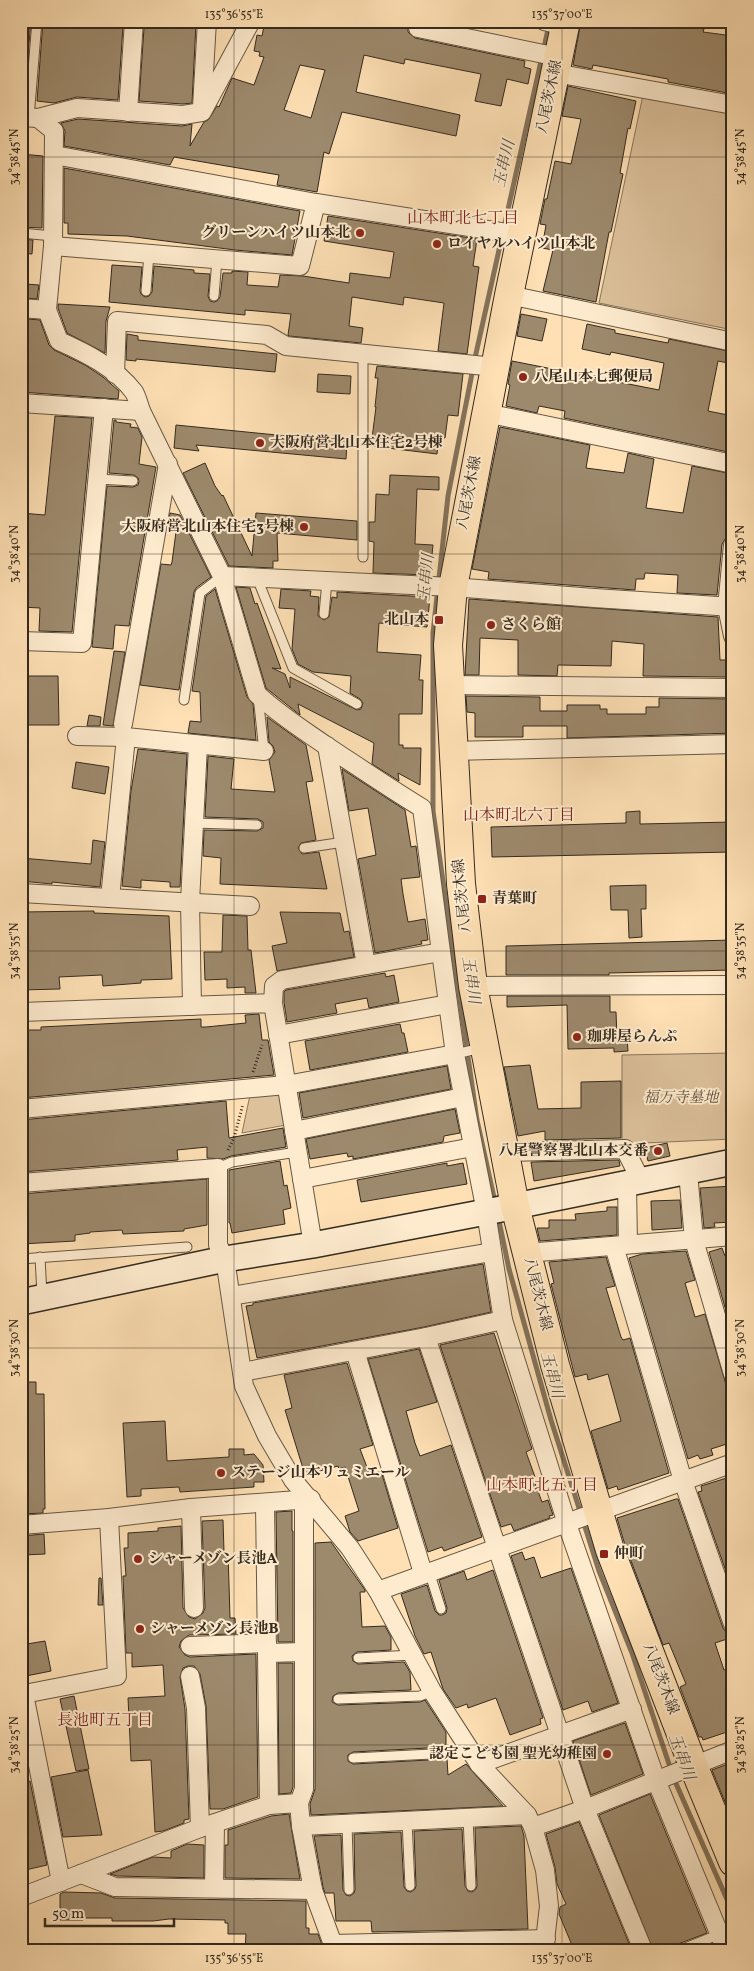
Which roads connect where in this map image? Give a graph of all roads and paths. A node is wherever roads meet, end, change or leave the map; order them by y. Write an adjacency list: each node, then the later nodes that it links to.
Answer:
1 (37, 21): 11 (lane)
2 (134, 21): 9 (street)
3 (207, 21): 10 (street)
4 (251, 21): 10 (street)
5 (557, 23): 7 (main road, 八尾茨木線)
6 (418, 28): 7 (street)
7 (556, 62): 8 (street); 15 (main road, 八尾茨木線)
8 (733, 105)
9 (128, 112): 10 (street); 11 (street)
10 (202, 112)
11 (29, 118): 12 (street)
12 (54, 155): 13 (street); 16 (street)
13 (316, 203): 15 (street); 18 (street)
14 (21, 234): 16 (lane)
15 (518, 235): 20 (main road, 八尾茨木線)
16 (53, 241): 17 (street); 23 (street)
17 (149, 254): 18 (street); 19 (lane)
18 (217, 259): 21 (lane)
19 (146, 291)
20 (509, 295): 24 (street); 26 (main road, 八尾茨木線)
21 (214, 296)
22 (21, 308): 23 (street)
23 (48, 310): 27 (street)
24 (733, 342)
25 (363, 354): 26 (street); 27 (street); 37 (lane)
26 (480, 366): 31 (main road, 八尾茨木線)
27 (116, 374): 30 (street)
28 (21, 403): 29 (street)
29 (104, 408): 30 (street); 34 (street)
30 (141, 411): 32 (street)
31 (486, 413): 33 (street); 41 (main road, 八尾茨木線)
32 (168, 464): 38 (street); 51 (street)
33 (733, 464)
34 (98, 478): 35 (lane); 45 (street)
35 (134, 481)
36 (733, 545): 42 (street)
37 (363, 557)
38 (222, 576): 39 (street); 48 (street); 49 (lane)
39 (257, 578): 40 (street); 50 (lane)
40 (327, 581): 41 (street); 43 (lane)
41 (444, 586): 42 (street); 46 (main road, 八尾茨木線)
42 (730, 607): 44 (street)
43 (324, 614)
44 (733, 636)
45 (21, 641)
46 (450, 686): 47 (street); 57 (main road, 八尾茨木線)
47 (733, 688)
48 (258, 694): 55 (street); 56 (lane)
49 (184, 700)
50 (357, 704)
51 (125, 731): 52 (street); 54 (street); 63 (street)
52 (78, 736)
53 (733, 744): 57 (street)
54 (198, 745): 56 (street); 58 (street)
55 (327, 746): 60 (street); 66 (street)
56 (264, 751)
57 (453, 751): 69 (main road, 八尾茨木線)
58 (194, 823): 59 (lane); 64 (street)
59 (256, 825)
60 (344, 842): 61 (lane); 67 (street)
61 (304, 848)
62 (21, 893): 63 (street)
63 (110, 898): 64 (street)
64 (190, 902): 65 (street); 72 (street)
65 (250, 906)
66 (441, 952): 67 (street); 71 (street)
67 (366, 965): 70 (street)
68 (733, 985): 69 (street)
69 (473, 986): 75 (main road, 八尾茨木線)
70 (273, 1003): 72 (street); 74 (street)
71 (448, 1004): 74 (street); 75 (street)
72 (192, 1006): 73 (street)
73 (21, 1012)
74 (277, 1029): 76 (street); 77 (path)
75 (469, 1051): 76 (street); 78 (street); 83 (main road, 八尾茨木線)
76 (286, 1085): 77 (street); 80 (street)
77 (246, 1089): 79 (street); 85 (path)
78 (463, 1097): 80 (street); 81 (street)
79 (21, 1109)
80 (294, 1131): 82 (street)
81 (473, 1147): 87 (street); 90 (street)
82 (297, 1152): 85 (lane); 87 (street)
83 (504, 1152): 88 (street); 90 (main road, 八尾茨木線)
84 (733, 1162): 86 (street)
85 (218, 1168): 89 (street); 100 (street)
86 (688, 1172): 88 (street); 92 (street)
87 (302, 1179): 93 (street)
88 (634, 1182): 90 (street); 94 (street)
89 (21, 1183)
90 (499, 1209): 93 (street); 96 (street); 97 (main road, 八尾茨木線)
91 (733, 1236): 92 (street)
92 (694, 1240): 94 (street); 107 (street)
93 (312, 1245): 100 (street)
94 (621, 1245): 97 (street); 109 (street)
95 (187, 1248): 98 (lane)
96 (492, 1252): 101 (street); 103 (street)
97 (526, 1253): 113 (main road, 八尾茨木線)
98 (40, 1257): 99 (lane); 102 (lane)
99 (21, 1259)
100 (225, 1259): 101 (street); 102 (street)
101 (231, 1296): 106 (street)
102 (32, 1300)
103 (503, 1320): 104 (street); 115 (street)
104 (426, 1337): 105 (street); 117 (street)
105 (355, 1351): 106 (street); 118 (street)
106 (242, 1372): 110 (street)
107 (733, 1374)
108 (733, 1463): 109 (street)
109 (683, 1481): 113 (street); 122 (street)
110 (307, 1499): 111 (street); 119 (street); 125 (street)
111 (265, 1503): 112 (street); 124 (street)
112 (191, 1508): 114 (street); 120 (street)
113 (595, 1512): 115 (street); 137 (main road, 八尾茨木線)
114 (109, 1518): 116 (street); 129 (street)
115 (569, 1523): 117 (street); 132 (street)
116 (21, 1525)
117 (496, 1549): 118 (street); 133 (street)
118 (426, 1572): 119 (street); 121 (lane)
119 (378, 1590): 126 (street)
120 (194, 1608)
121 (441, 1608)
122 (733, 1624)
123 (190, 1646): 124 (street)
124 (267, 1648): 125 (street); 140 (street)
125 (304, 1652): 139 (street)
126 (412, 1654): 127 (lane); 130 (street)
127 (358, 1658)
128 (190, 1676): 146 (street)
129 (23, 1689): 150 (street)
130 (432, 1691): 131 (lane); 136 (street)
131 (338, 1699)
132 (632, 1709): 133 (street); 138 (street)
133 (559, 1736): 136 (street); 141 (street)
134 (733, 1750): 137 (street)
135 (353, 1758): 136 (lane)
136 (475, 1758): 144 (street)
137 (688, 1768): 138 (street); 148 (main road, 八尾茨木線)
138 (658, 1779): 141 (street); 157 (street)
139 (299, 1803): 140 (street); 147 (street)
140 (269, 1805): 146 (street)
141 (585, 1809): 144 (street); 160 (street)
142 (468, 1818): 143 (street); 144 (street); 152 (lane)
143 (407, 1821): 145 (street); 151 (lane)
144 (530, 1821): 158 (street)
145 (348, 1824): 147 (street); 155 (lane)
146 (207, 1825): 149 (street); 153 (street)
147 (301, 1826): 154 (street)
148 (733, 1862)
149 (81, 1874): 150 (street); 153 (street)
150 (61, 1882): 156 (street)
151 (410, 1886)
152 (471, 1886)
153 (214, 1888): 154 (street)
154 (313, 1890): 159 (street)
155 (349, 1890)
156 (21, 1897)
157 (723, 1942): 161 (lane)
158 (545, 1944): 159 (street)
159 (334, 1947)
160 (643, 1950)
161 (680, 1950)

